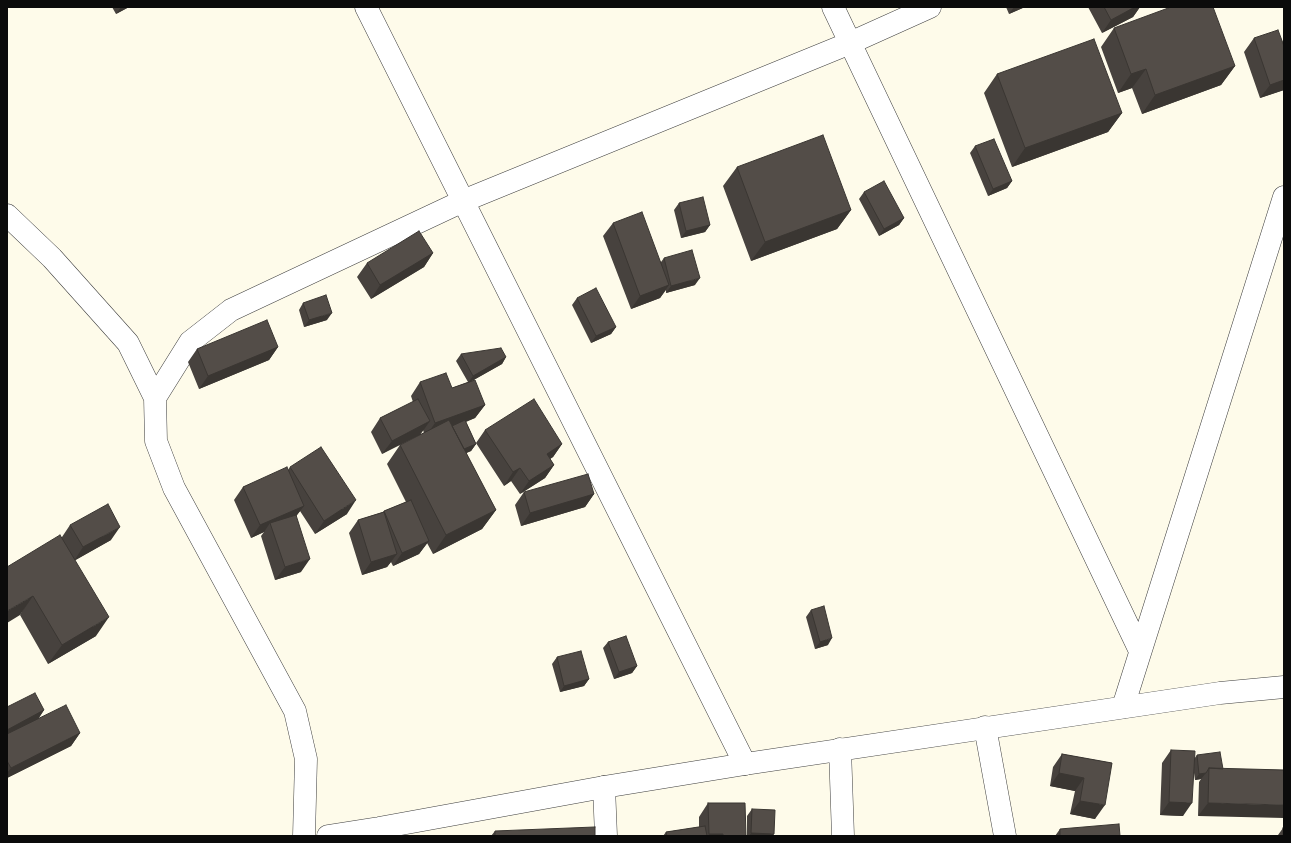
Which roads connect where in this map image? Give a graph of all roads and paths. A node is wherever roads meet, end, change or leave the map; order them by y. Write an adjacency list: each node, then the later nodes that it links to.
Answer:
1 (366, 7): 6 (street)
2 (833, 7): 4 (street)
3 (930, 7): 4 (street)
4 (850, 42): 6 (street); 9 (street)
5 (1284, 197): 9 (street)
6 (463, 201): 8 (street); 14 (street)
7 (7, 215): 8 (street)
8 (155, 398): 17 (street)
9 (1140, 651): 11 (street)
10 (1284, 687): 11 (street)
11 (1123, 707): 12 (street)
12 (986, 727): 13 (street); 21 (street)
13 (840, 749): 14 (street); 20 (street)
14 (745, 764): 15 (street)
15 (604, 787): 16 (street); 19 (street)
16 (379, 832): 18 (street)
17 (304, 836)
18 (328, 836)
19 (606, 836)
20 (843, 836)
21 (1005, 836)

